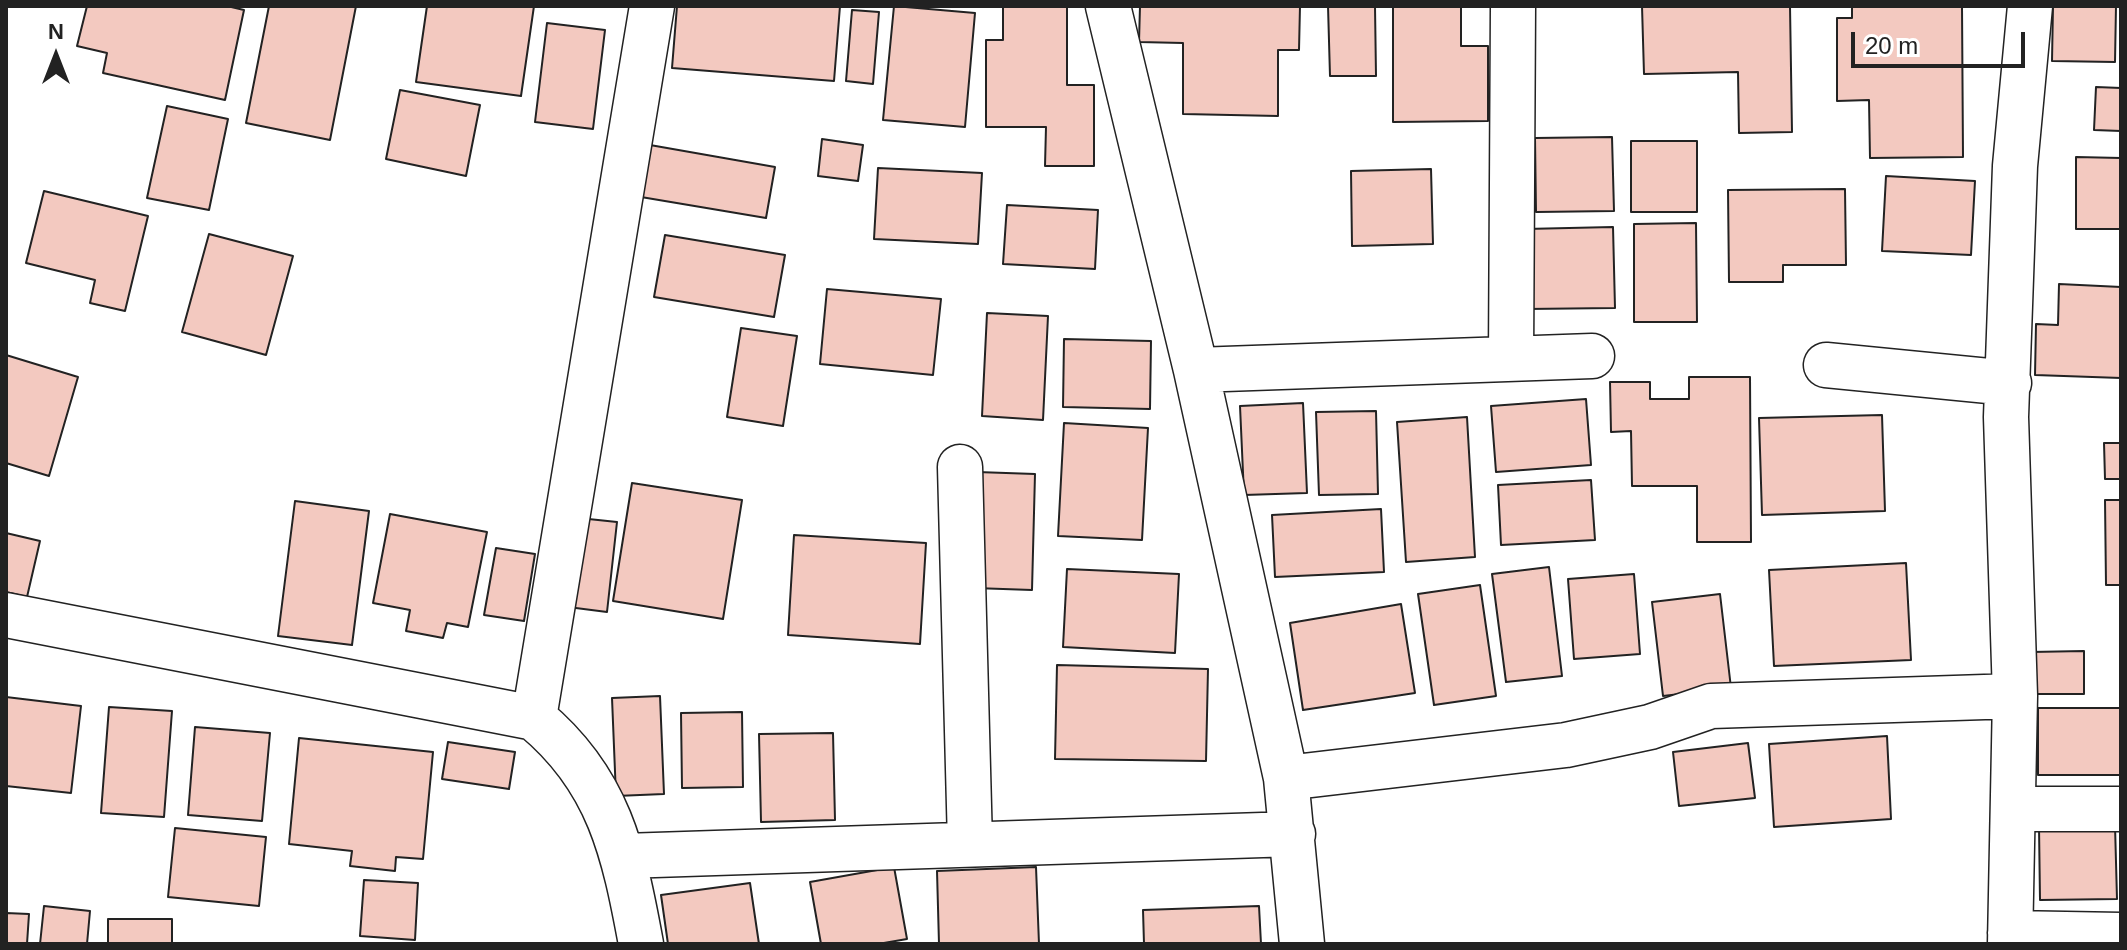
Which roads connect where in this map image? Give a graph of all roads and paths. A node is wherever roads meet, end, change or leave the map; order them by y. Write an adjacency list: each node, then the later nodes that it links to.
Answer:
1 (652, 6): 13 (street)
2 (1108, 6): 8 (street)
3 (1513, 6): 6 (street)
4 (2030, 6): 9 (street)
5 (1592, 356): 6 (street)
6 (1511, 359): 8 (street)
7 (1826, 365): 9 (street)
8 (1196, 370): 14 (street)
9 (2009, 383): 12 (street)
10 (960, 467): 18 (street)
11 (6, 615): 13 (street)
12 (2015, 696): 14 (street); 15 (street)
13 (534, 718): 19 (street)
14 (1286, 778): 17 (street)
15 (2013, 809): 16 (street); 21 (street)
16 (2121, 809)
17 (1293, 834): 18 (street); 23 (street)
18 (970, 844): 19 (street)
19 (624, 856): 22 (street)
20 (2121, 935): 21 (street)
21 (2010, 938)
22 (641, 944)
23 (1302, 944)

